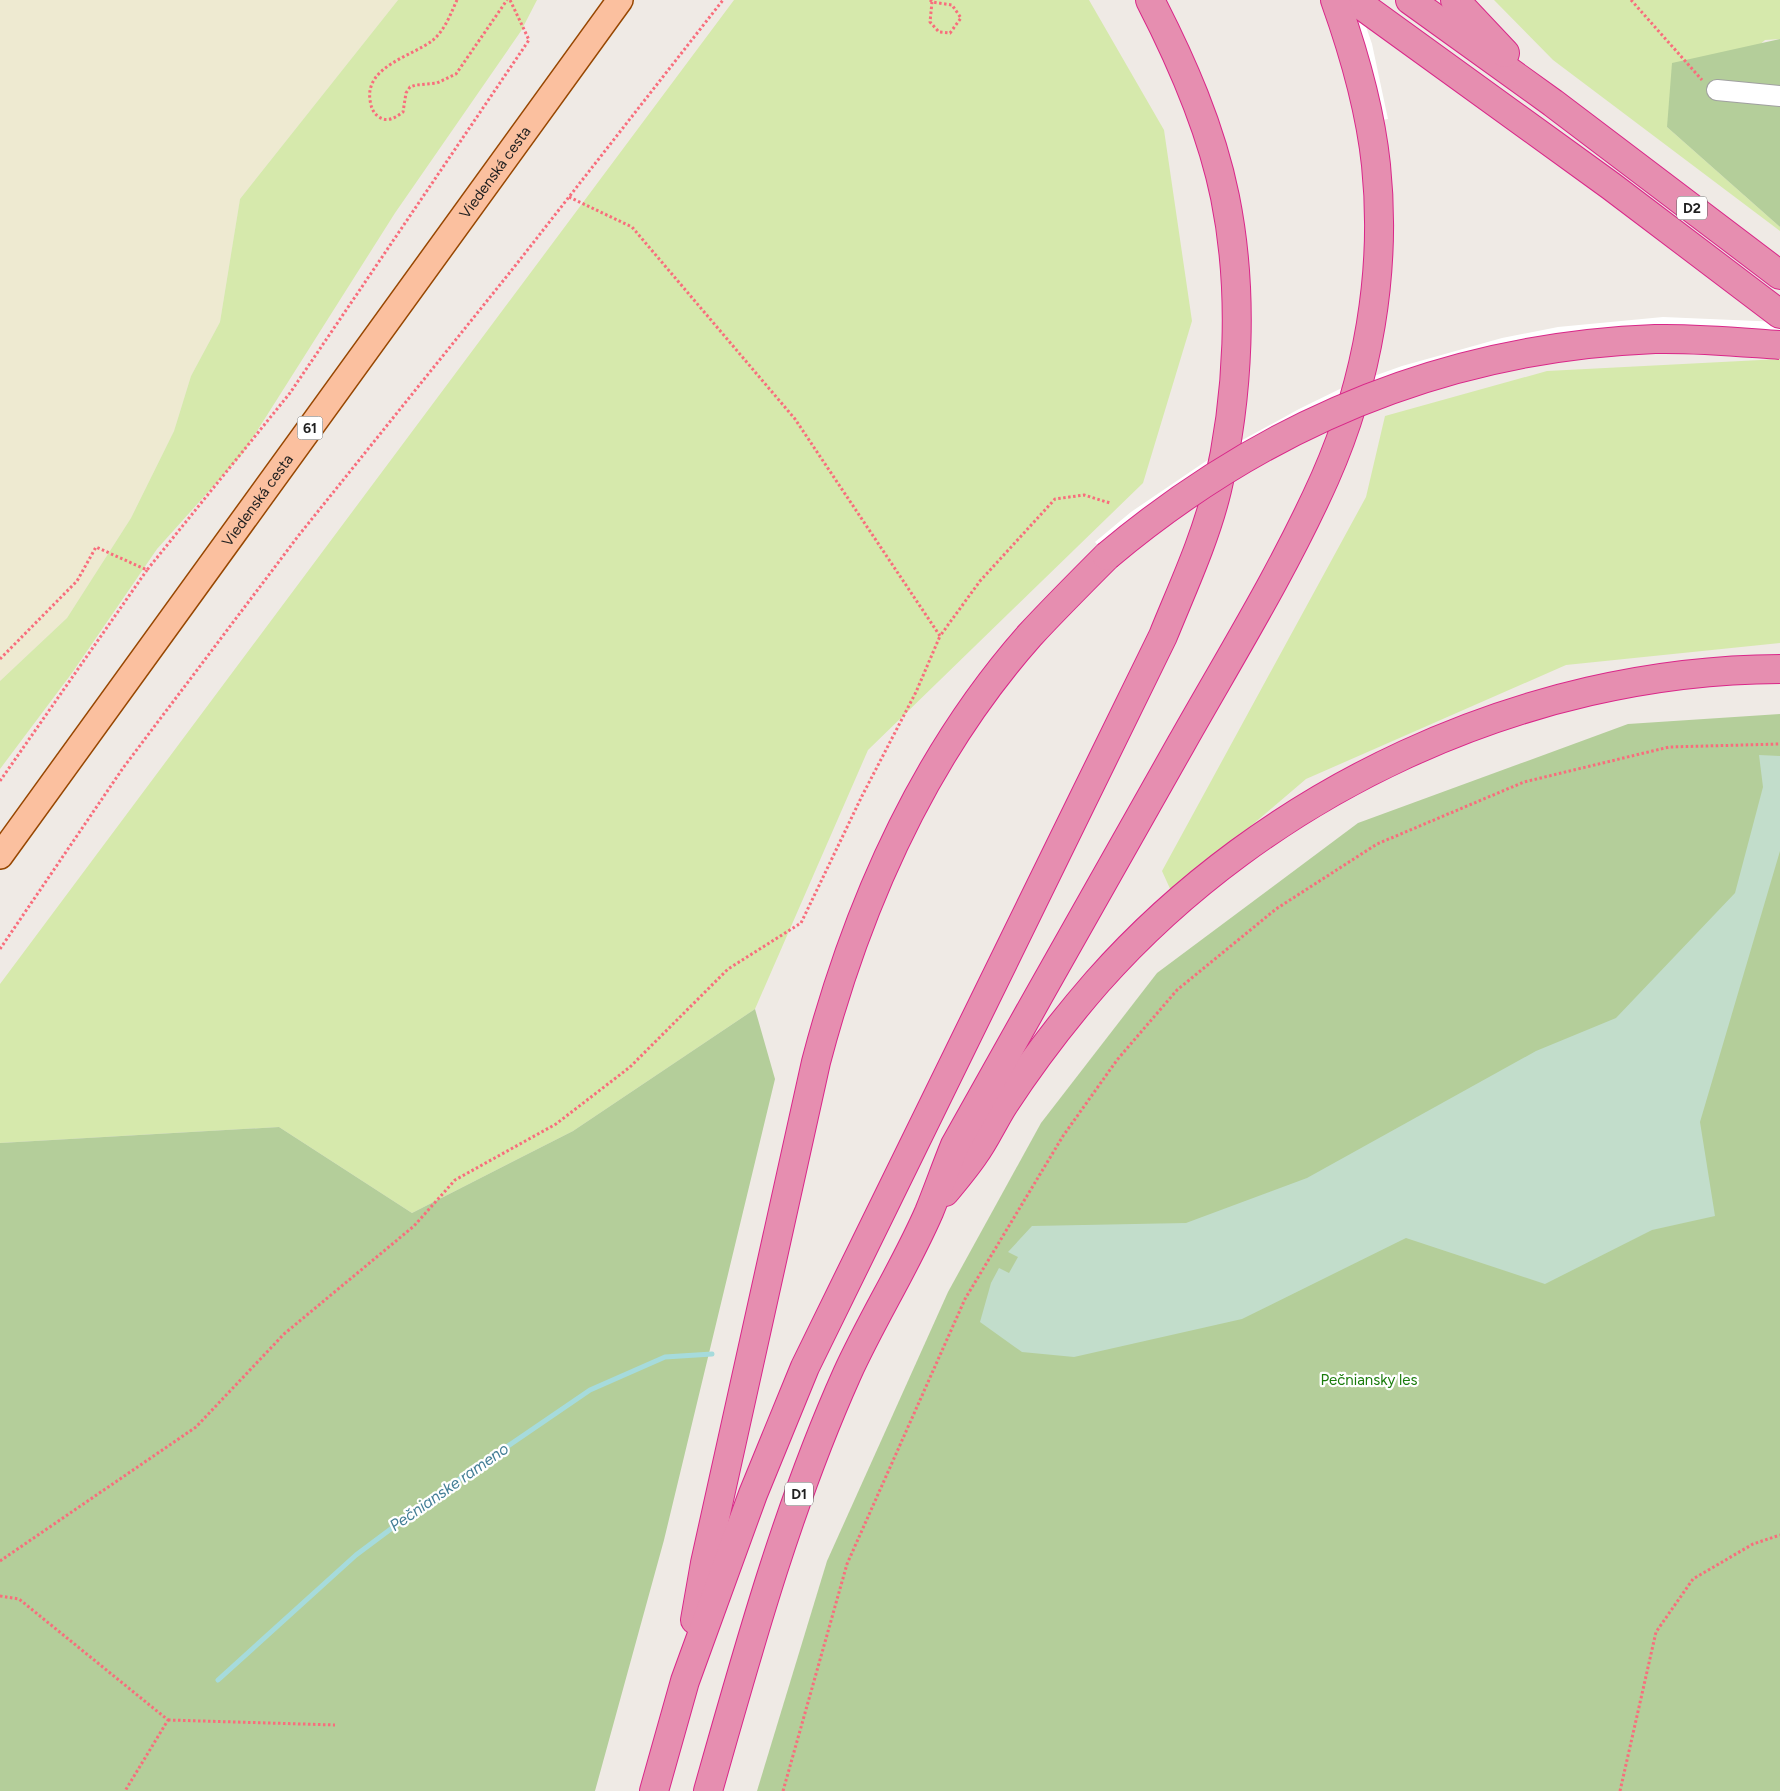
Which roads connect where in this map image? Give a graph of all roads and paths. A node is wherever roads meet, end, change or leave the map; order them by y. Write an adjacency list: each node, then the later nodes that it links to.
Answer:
1 (457, 0): 2 (path)
2 (508, 0): 22 (path)
3 (620, 0): 28 (main road, Viedenská cesta / 61)
4 (723, 0): 17 (path)
5 (1150, 0): 34 (highway)
6 (1335, 0): 30 (highway)
7 (1341, 0): 13 (highway)
8 (1354, 0): 13 (highway, D2)
9 (1410, 0): 16 (highway, D2)
10 (1454, 0): 16 (highway)
11 (1631, 0): 14 (path)
12 (931, 1): 12 (path)
13 (1377, 15): 19 (highway, D2)
14 (1717, 90): 15 (lane)
15 (1780, 96)
16 (1553, 103): 18 (highway, D2)
17 (569, 197): 23 (path); 29 (path)
18 (1780, 275)
19 (1780, 314)
20 (1780, 345): 34 (highway, bridge)
21 (1110, 503): 23 (path)
22 (147, 570): 24 (path); 27 (path)
23 (940, 636): 32 (path)
24 (0, 659)
25 (1780, 669): 30 (highway)
26 (1780, 744): 40 (path)
27 (0, 781)
28 (0, 856)
29 (0, 949)
30 (928, 1212): 39 (highway, D1)
31 (1780, 1535): 41 (path)
32 (0, 1561)
33 (0, 1596): 35 (path)
34 (685, 1681): 38 (highway)
35 (168, 1720): 36 (path); 37 (path)
36 (335, 1725)
37 (125, 1791)
38 (654, 1791)
39 (708, 1791)
40 (783, 1791)
41 (1620, 1791)

